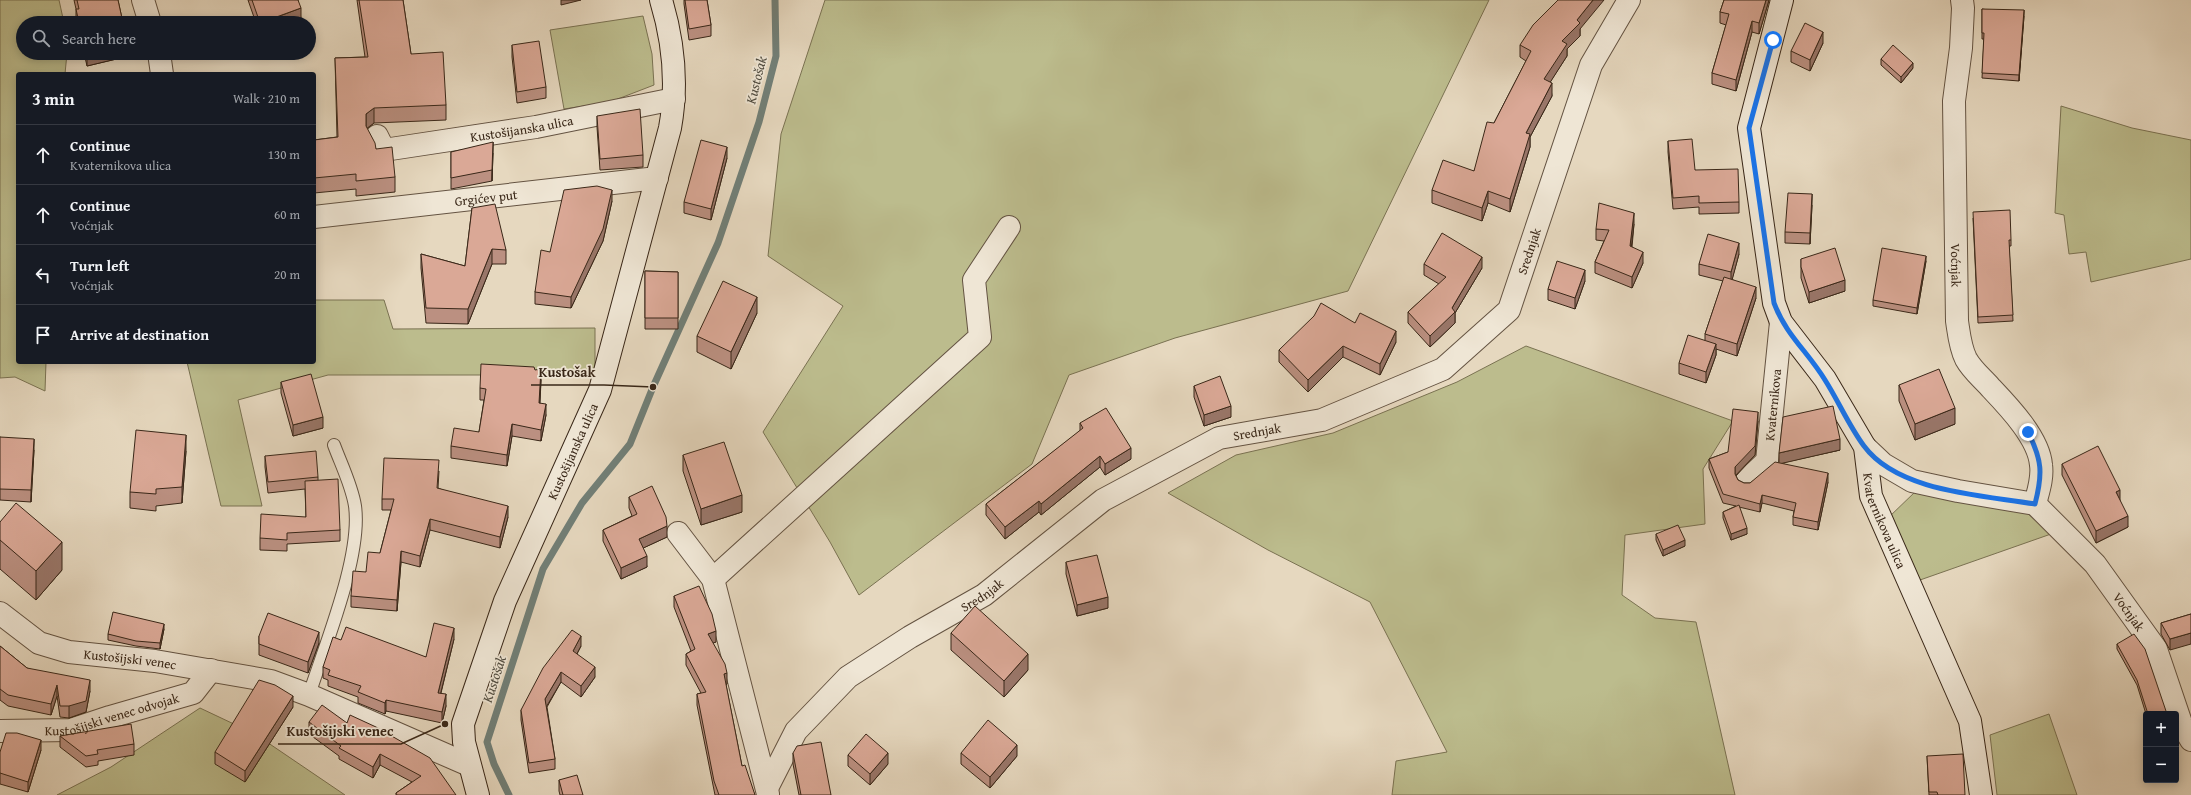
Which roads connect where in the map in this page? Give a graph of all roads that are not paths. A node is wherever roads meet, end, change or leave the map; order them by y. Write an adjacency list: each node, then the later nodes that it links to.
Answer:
1 (143, 0): 6 (street)
2 (661, 0): 9 (street, Kustošijanska ulica)
3 (1629, 0): 27 (street, Srednjak)
4 (1782, 0): 14 (street, Kvaternikova ulica)
5 (1962, 0): 18 (street, Voćnjak)
6 (148, 16)
7 (160, 60): 8 (street)
8 (162, 72)
9 (674, 99): 10 (street, Kustošijanska ulica); 11 (street, Kustošijanska ulica)
10 (377, 136)
11 (657, 178): 12 (street, Grgićev put); 26 (street, Kustošijanska ulica)
12 (316, 217)
13 (1009, 227): 20 (street)
14 (1781, 322): 16 (street, Kvaternikova ulica); 17 (street, Kvaternikova)
15 (334, 445): 23 (lane)
16 (1864, 446): 18 (street); 29 (street, Kvaternikova ulica)
17 (1747, 480)
18 (2035, 504): 25 (street, Voćnjak)
19 (678, 533): 20 (street, Srednjak)
20 (713, 579): 27 (street, Srednjak)
21 (0, 613): 22 (street, Kustošijski venec)
22 (211, 670): 23 (street, Kustošijski venec); 24 (street, Kustošijski venec odvojak)
23 (309, 695): 26 (street, Kustošijski venec)
24 (0, 731)
25 (2191, 740)
26 (469, 765): 28 (street, Kustošijanska ulica)
27 (768, 791)
28 (478, 795)
29 (1981, 795)

